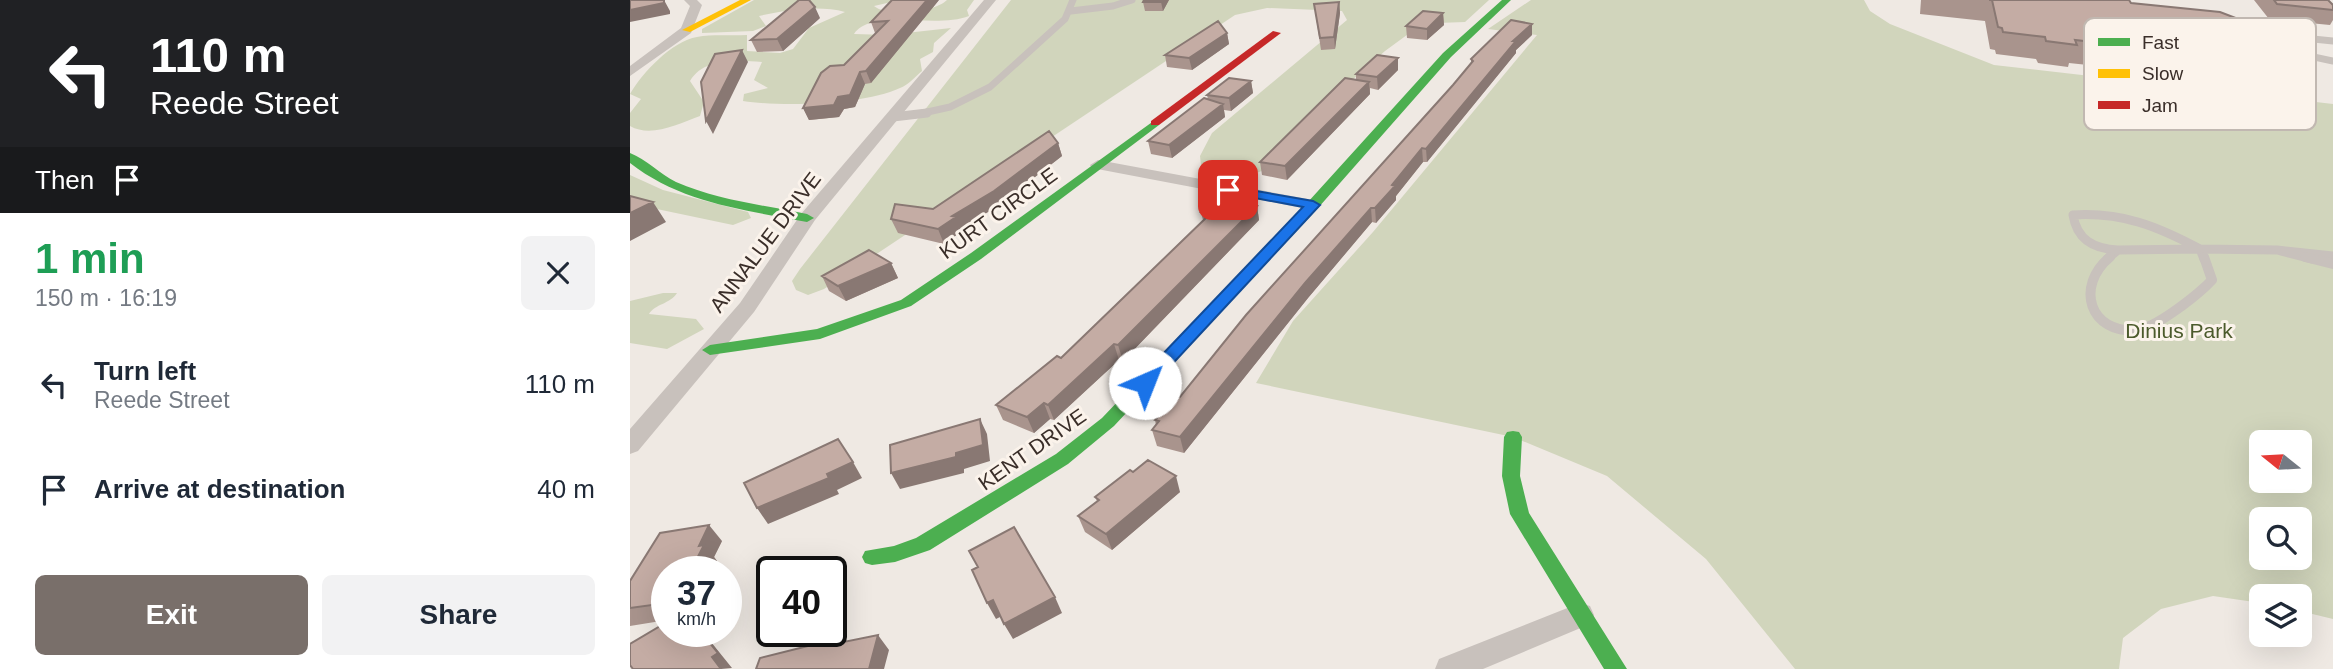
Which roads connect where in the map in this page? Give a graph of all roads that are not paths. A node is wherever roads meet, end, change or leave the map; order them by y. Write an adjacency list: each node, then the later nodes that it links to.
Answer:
1 (690, 0): 8 (street)
2 (747, 0): 8 (street)
3 (990, 0): 11 (street, ANNALUE DRIVE)
4 (1073, 0): 7 (lane)
5 (1132, 0): 7 (lane)
6 (1507, 0): 14 (street, KENT DRIVE)
7 (1071, 11): 11 (lane)
8 (687, 30): 10 (street)
9 (1276, 33): 13 (street, KURT CIRCLE)
10 (630, 72)
11 (893, 117): 15 (street, ANNALUE DRIVE)
12 (630, 157): 15 (street)
13 (1098, 165): 14 (street); 21 (street, KURT CIRCLE)
14 (1313, 205): 24 (street, KENT DRIVE)
15 (807, 218): 21 (street, ANNALUE DRIVE)
16 (2201, 249): 17 (lane); 17 (lane); 17 (lane); 18 (lane)
17 (2118, 250)
18 (2277, 250): 19 (lane); 20 (lane)
19 (2333, 256)
20 (2333, 264)
21 (710, 350): 23 (street, ANNALUE DRIVE)
22 (1513, 437): 25 (street)
23 (630, 445)
24 (872, 557)
25 (1580, 615): 26 (street); 27 (street)
26 (1450, 669)
27 (1616, 669)

